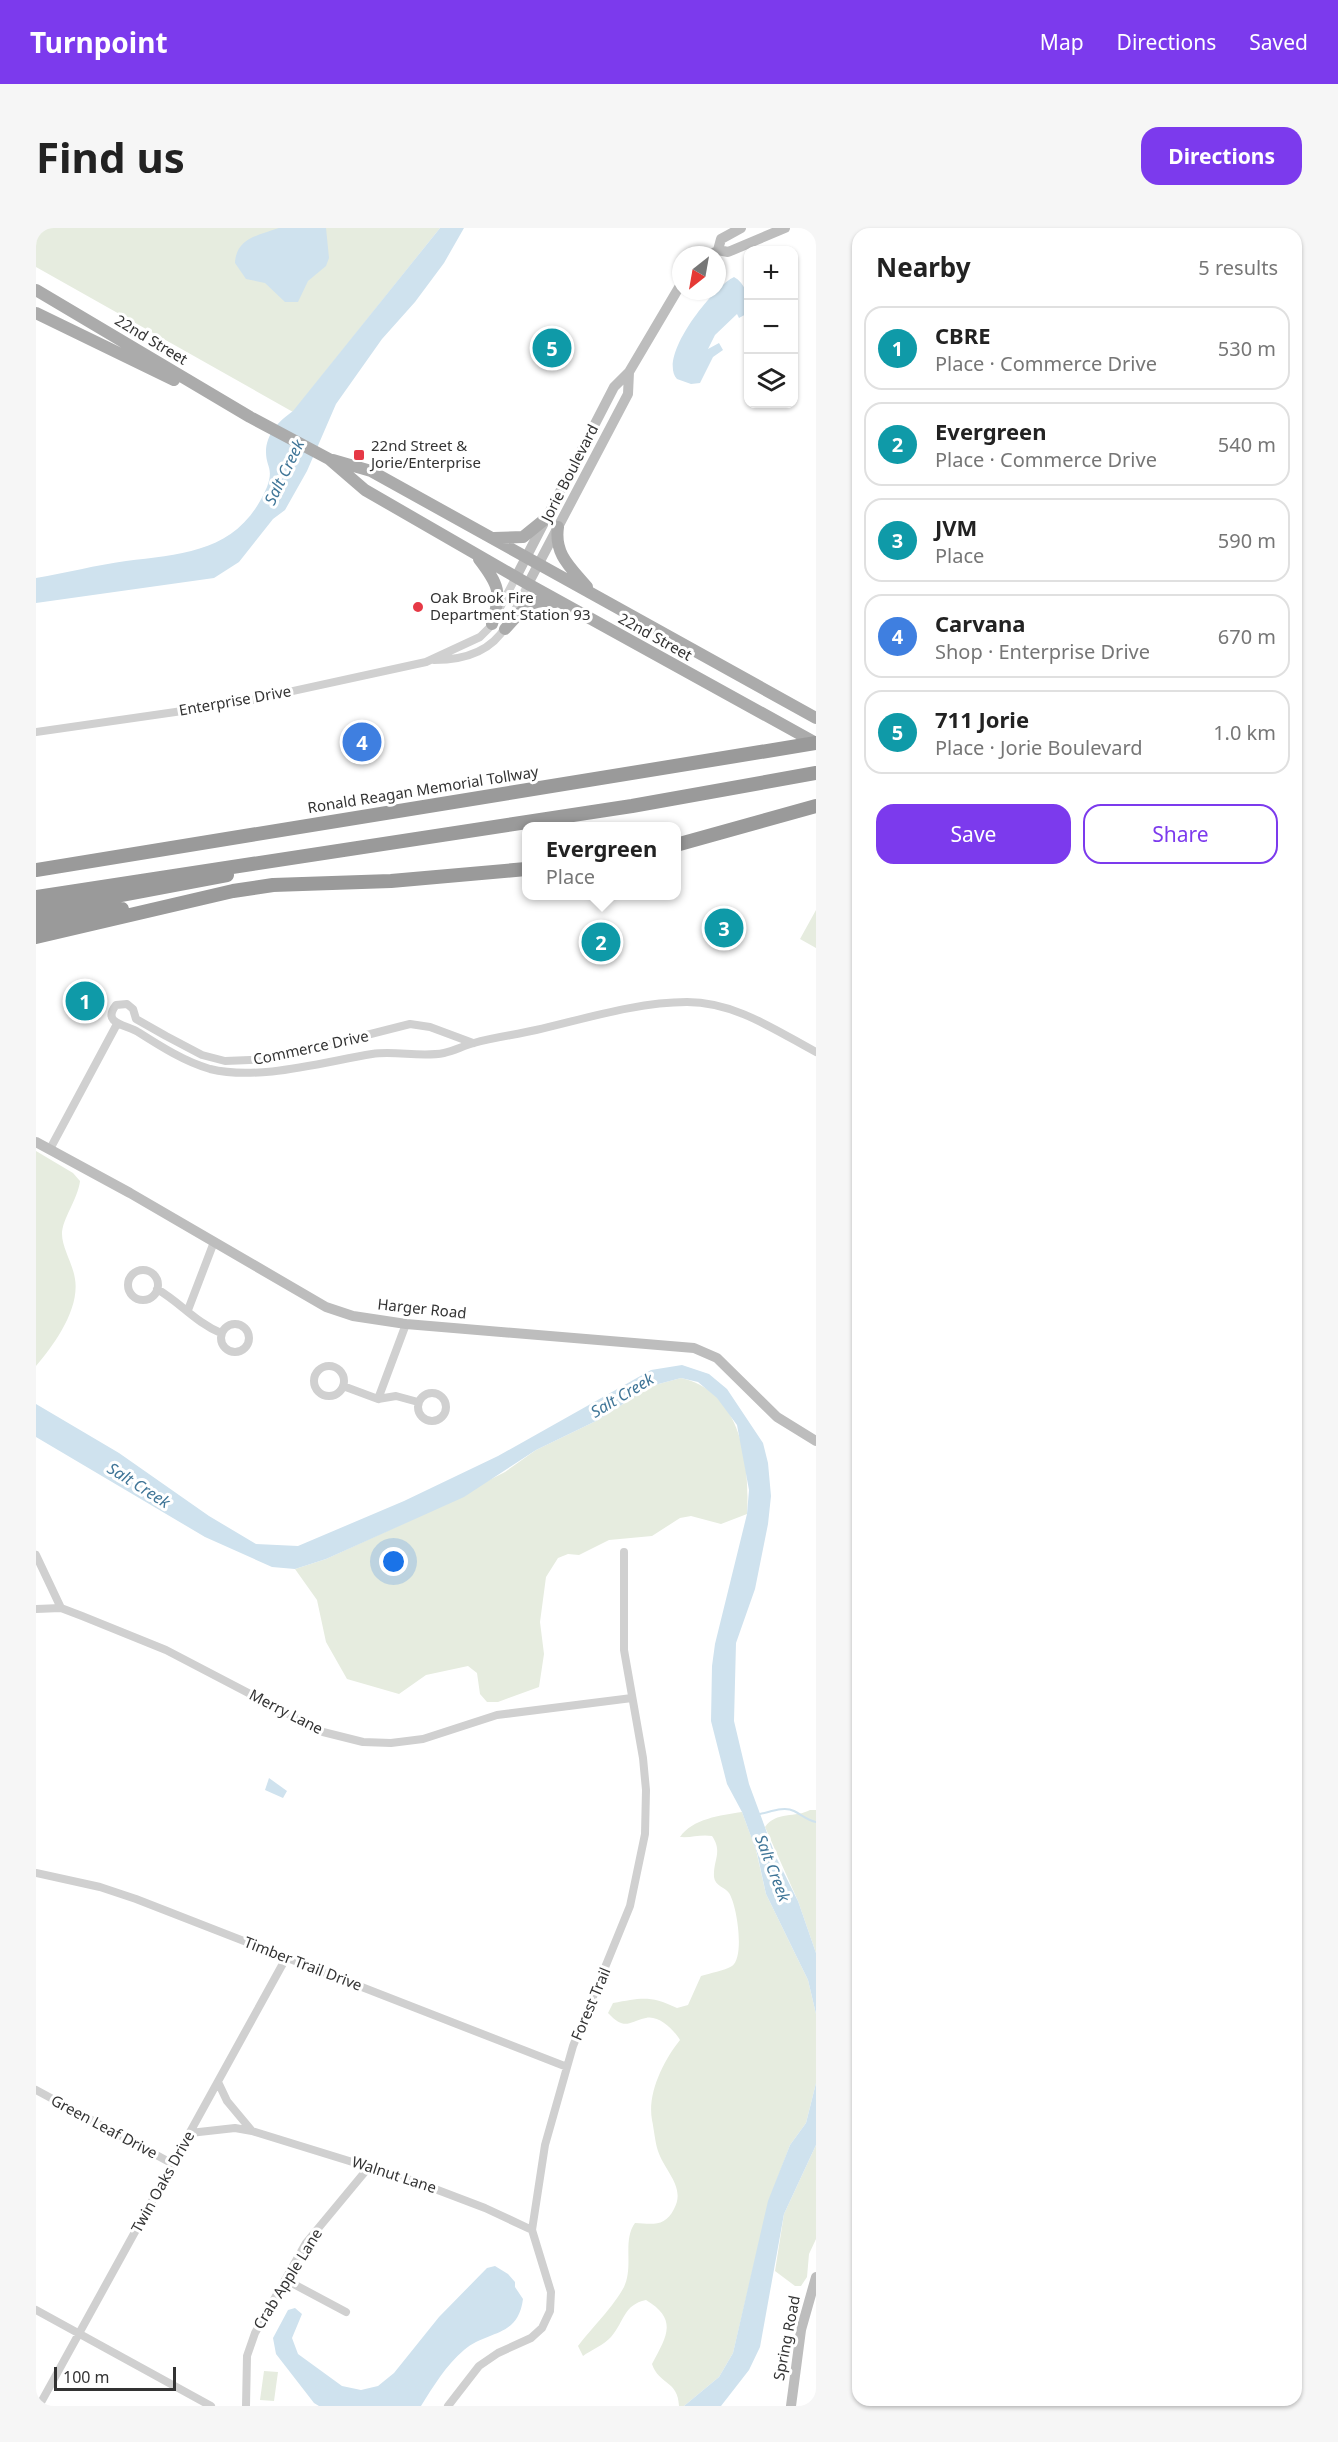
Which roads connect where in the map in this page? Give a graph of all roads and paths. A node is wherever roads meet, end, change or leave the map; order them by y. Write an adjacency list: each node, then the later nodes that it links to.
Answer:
1 (741, 228): 3 (street)
2 (785, 228): 4 (street)
3 (718, 246)
4 (726, 252)
5 (41, 293): 7 (street); 9 (main road, 22nd Street)
6 (672, 299): 8 (street, Jorie Boulevard)
7 (36, 312): 9 (main road, 22nd Street)
8 (628, 372): 11 (street, Jorie Boulevard); 12 (street, Jorie Boulevard)
9 (250, 417): 10 (main road, 22nd Street)
10 (329, 459): 13 (main road, 22nd Street); 14 (main road, 22nd Street)
11 (544, 520): 13 (main road); 15 (street, Jorie Boulevard)
12 (558, 527): 16 (street, Jorie Boulevard); 19 (main road)
13 (493, 538): 15 (main road, 22nd Street)
14 (474, 553): 17 (main road, 22nd Street); 21 (main road)
15 (527, 557): 16 (main road, 22nd Street); 17 (street, Jorie Boulevard)
16 (539, 563): 18 (street, Jorie Boulevard); 19 (main road, 22nd Street)
17 (516, 577): 18 (main road, 22nd Street); 21 (street, Enterprise Drive)
18 (528, 584): 20 (main road, 22nd Street); 22 (street, Enterprise Drive)
19 (594, 594): 24 (main road, 22nd Street)
20 (564, 604): 22 (main road); 26 (main road, 22nd Street)
21 (492, 624): 23 (street, Enterprise Drive)
22 (505, 629): 23 (street, Enterprise Drive)
23 (433, 660): 25 (street, Enterprise Drive)
24 (816, 718)
25 (36, 732)
26 (816, 743): 34 (highway, Ronald Reagan Memorial Tollway)
27 (816, 773): 30 (highway)
28 (816, 806): 31 (highway)
29 (522, 822): 32 (highway)
30 (523, 822)
31 (681, 844)
32 (259, 861): 36 (highway); 37 (highway)
33 (522, 869): 35 (highway)
34 (36, 870)
35 (233, 891): 38 (highway); 39 (highway)
36 (36, 897)
37 (36, 912)
38 (36, 923)
39 (36, 937)
40 (117, 1024): 41 (street, Commerce Drive); 41 (street, Commerce Drive); 44 (street, Commerce Drive)
41 (473, 1043): 42 (street, Commerce Drive)
42 (816, 1052)
43 (36, 1142): 44 (street, Harger Road)
44 (50, 1149): 45 (street, Harger Road)
45 (214, 1242): 47 (street); 48 (street, Harger Road)
46 (157, 1289): 47 (street)
47 (188, 1310): 49 (street)
48 (406, 1324): 51 (street); 53 (street, Harger Road)
49 (221, 1333)
50 (343, 1386): 51 (street)
51 (378, 1399): 52 (street)
52 (418, 1402)
53 (816, 1441)
54 (624, 1552): 58 (street, Forest Trail)
55 (36, 1555): 56 (street)
56 (61, 1608): 57 (street, Merry Lane); 58 (street, Merry Lane)
57 (36, 1609)
58 (632, 1698): 61 (street, Forest Trail)
59 (36, 1873): 60 (street, Timber Trail Drive)
60 (286, 1958): 61 (street, Timber Trail Drive); 62 (street, Twin Oaks Drive)
61 (567, 2067): 68 (street, Forest Trail)
62 (218, 2082): 64 (street); 65 (street, Twin Oaks Drive)
63 (36, 2090): 66 (street, Green Leaf Drive)
64 (252, 2131): 65 (street, Walnut Lane); 67 (street, Walnut Lane)
65 (190, 2133): 66 (street, Twin Oaks Drive)
66 (173, 2164): 73 (street, Twin Oaks Drive)
67 (369, 2167): 68 (street, Walnut Lane); 70 (street, Crab Apple Lane)
68 (532, 2230): 77 (street, Forest Trail)
69 (816, 2277): 78 (street, Spring Road)
70 (286, 2280): 72 (street); 76 (street, Crab Apple Lane)
71 (36, 2310): 73 (street)
72 (346, 2312)
73 (79, 2334): 74 (street, Twin Oaks Drive); 75 (street)
74 (39, 2406)
75 (211, 2406)
76 (246, 2406)
77 (448, 2406)
78 (791, 2406)

